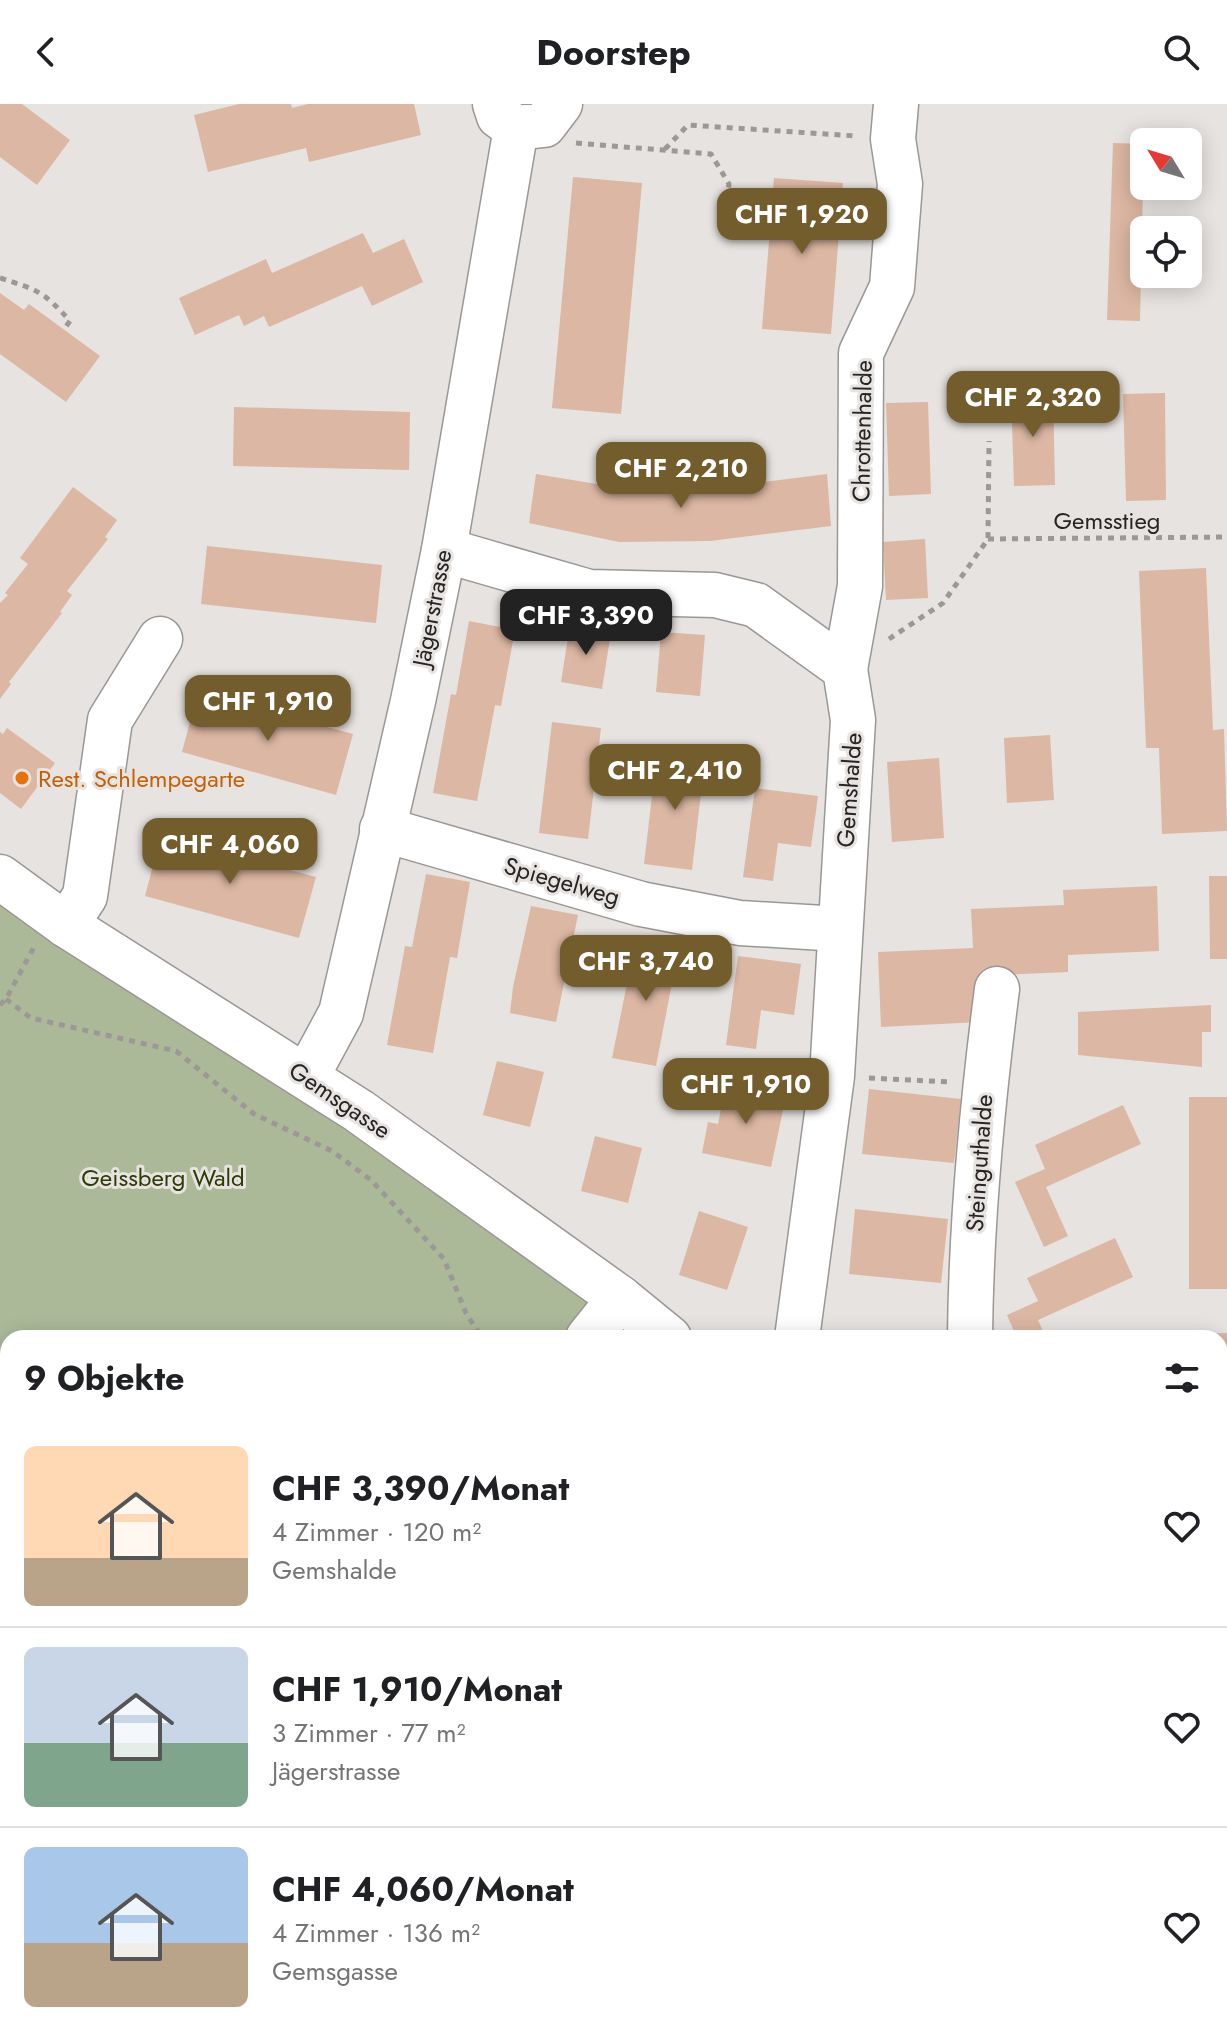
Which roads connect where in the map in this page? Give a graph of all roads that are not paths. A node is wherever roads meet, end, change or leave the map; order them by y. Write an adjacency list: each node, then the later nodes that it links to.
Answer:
1 (529, 115): 3 (street, Jägerstrasse)
2 (894, 121): 5 (street, Chrottenhalde)
3 (444, 550): 5 (street); 6 (street, Jägerstrasse)
4 (160, 639): 8 (street)
5 (845, 669): 9 (street, Gemshalde)
6 (382, 829): 9 (street, Spiegelweg); 11 (street, Jägerstrasse)
7 (0, 877): 8 (street, Gemsgasse)
8 (59, 920): 11 (street, Gemsgasse)
9 (840, 929): 15 (street, Gemshalde)
10 (997, 989): 16 (street, Steinguthalde)
11 (307, 1076): 12 (street, Gemsgasse)
12 (620, 1298): 13 (street); 14 (street, Gemsgasse)
13 (594, 1330)
14 (659, 1330)
15 (798, 1330)
16 (970, 1330)

